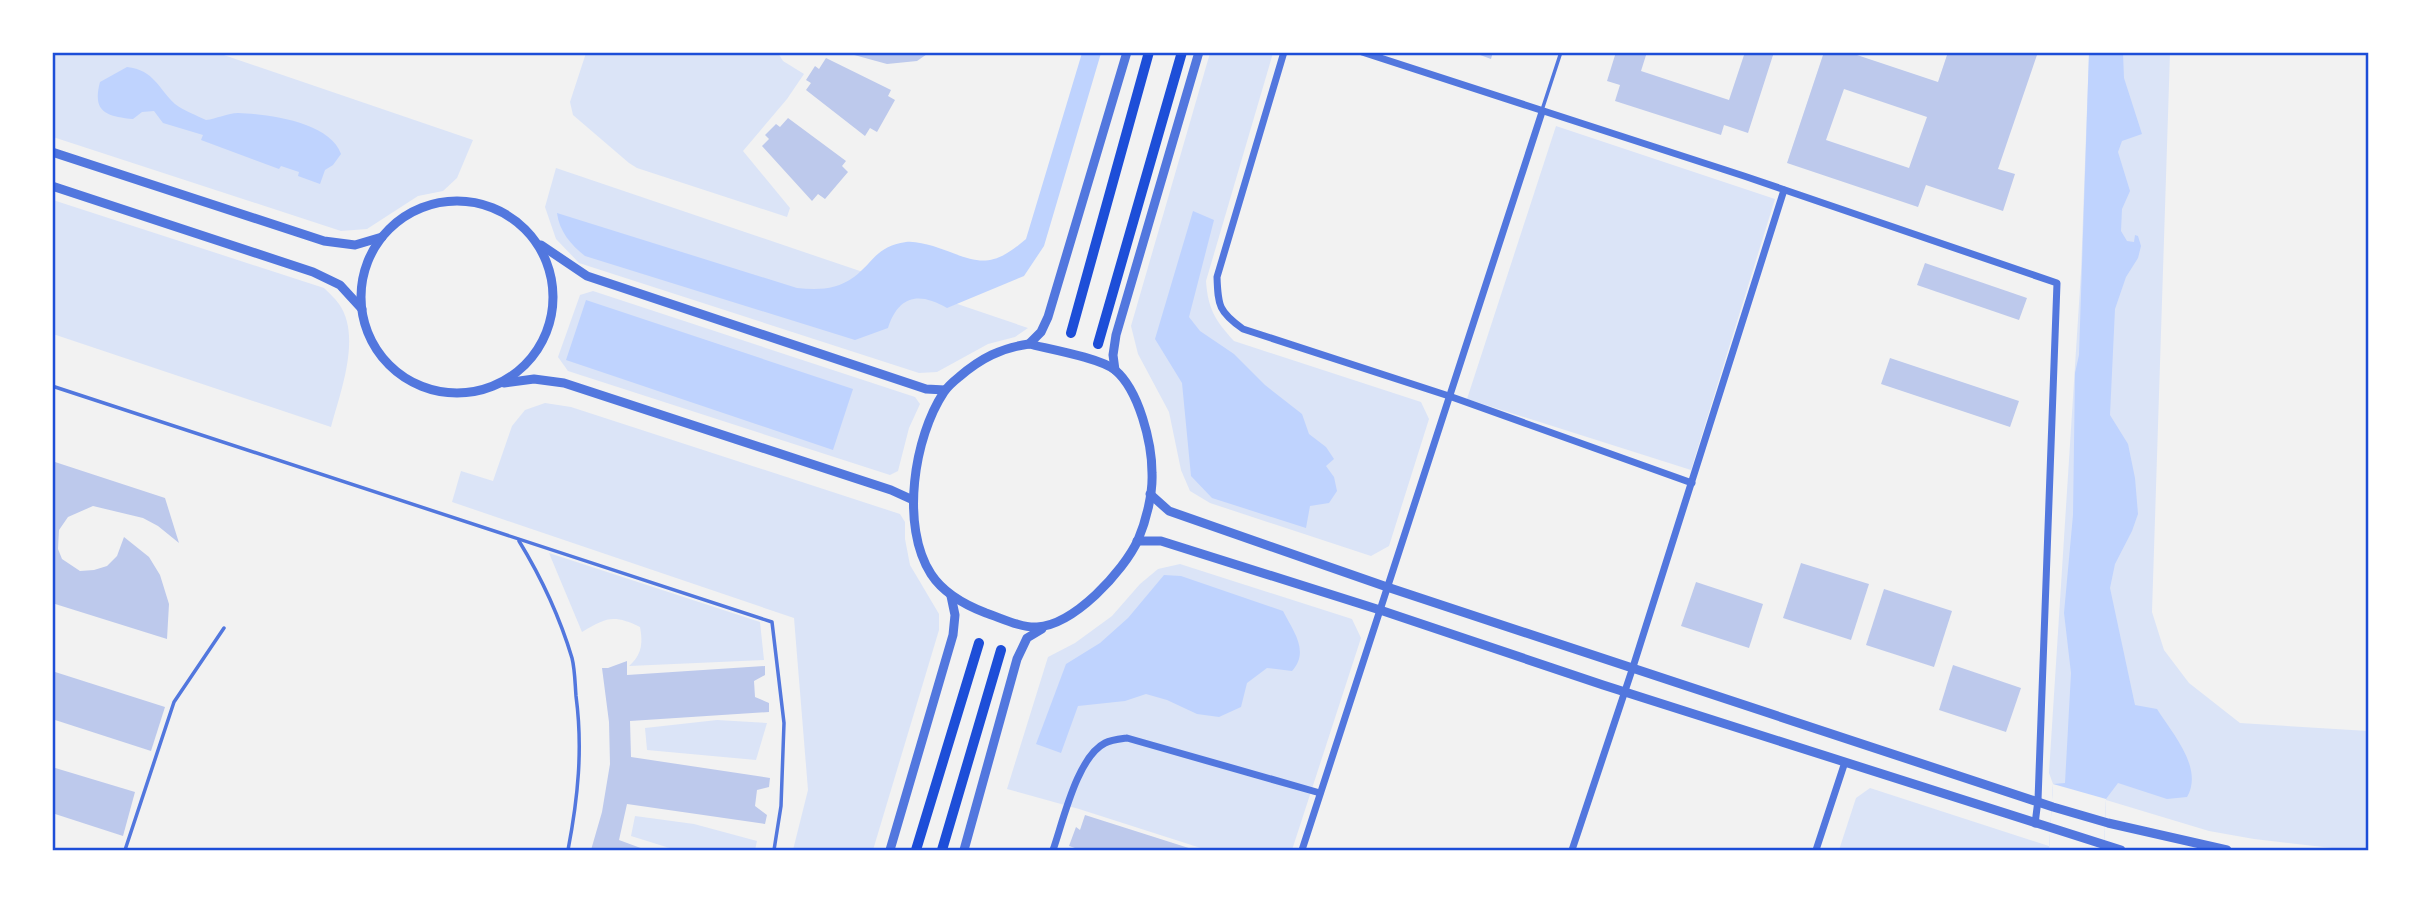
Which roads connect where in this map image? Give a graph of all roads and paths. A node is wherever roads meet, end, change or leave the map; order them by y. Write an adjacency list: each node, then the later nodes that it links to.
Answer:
1 (1127, 52): 16 (street)
2 (1149, 52): 15 (main road)
3 (1182, 52): 17 (main road)
4 (1199, 52): 18 (street)
5 (1284, 52): 22 (street)
6 (1363, 52): 8 (street)
7 (1561, 52): 8 (lane)
8 (1542, 112): 11 (street); 22 (street)
9 (52, 152): 12 (street)
10 (52, 186): 14 (street)
11 (1784, 190): 23 (street); 39 (street)
12 (382, 237): 13 (street); 14 (street)
13 (538, 243): 19 (street); 21 (street)
14 (362, 309): 19 (street)
15 (1071, 333)
16 (1029, 344): 18 (street); 21 (street)
17 (1098, 344)
18 (1115, 370): 24 (street)
19 (492, 385): 25 (street)
20 (52, 386): 26 (lane)
21 (945, 390): 25 (street)
22 (1449, 396): 23 (street); 28 (street)
23 (1692, 483): 35 (street)
24 (1150, 494): 27 (street); 28 (street)
25 (914, 500): 29 (street)
26 (518, 539): 42 (lane); 43 (lane)
27 (1137, 541): 30 (street); 31 (street)
28 (1387, 587): 30 (street); 35 (street)
29 (951, 596): 31 (street); 44 (street)
30 (1380, 610): 36 (street); 38 (street)
31 (1050, 625): 47 (street)
32 (224, 628): 41 (lane)
33 (979, 643): 45 (main road)
34 (1001, 650): 46 (main road)
35 (1633, 667): 36 (street); 39 (street)
36 (1625, 691): 37 (street); 50 (street)
37 (1845, 762): 40 (street); 51 (street)
38 (1320, 793): 48 (street); 49 (street)
39 (2038, 800): 40 (street); 53 (street)
40 (2035, 824): 52 (street)
41 (125, 850)
42 (568, 850)
43 (774, 850)
44 (890, 850)
45 (916, 850)
46 (942, 850)
47 (964, 850)
48 (1053, 850)
49 (1301, 850)
50 (1572, 850)
51 (1816, 850)
52 (2121, 850)
53 (2227, 850)

